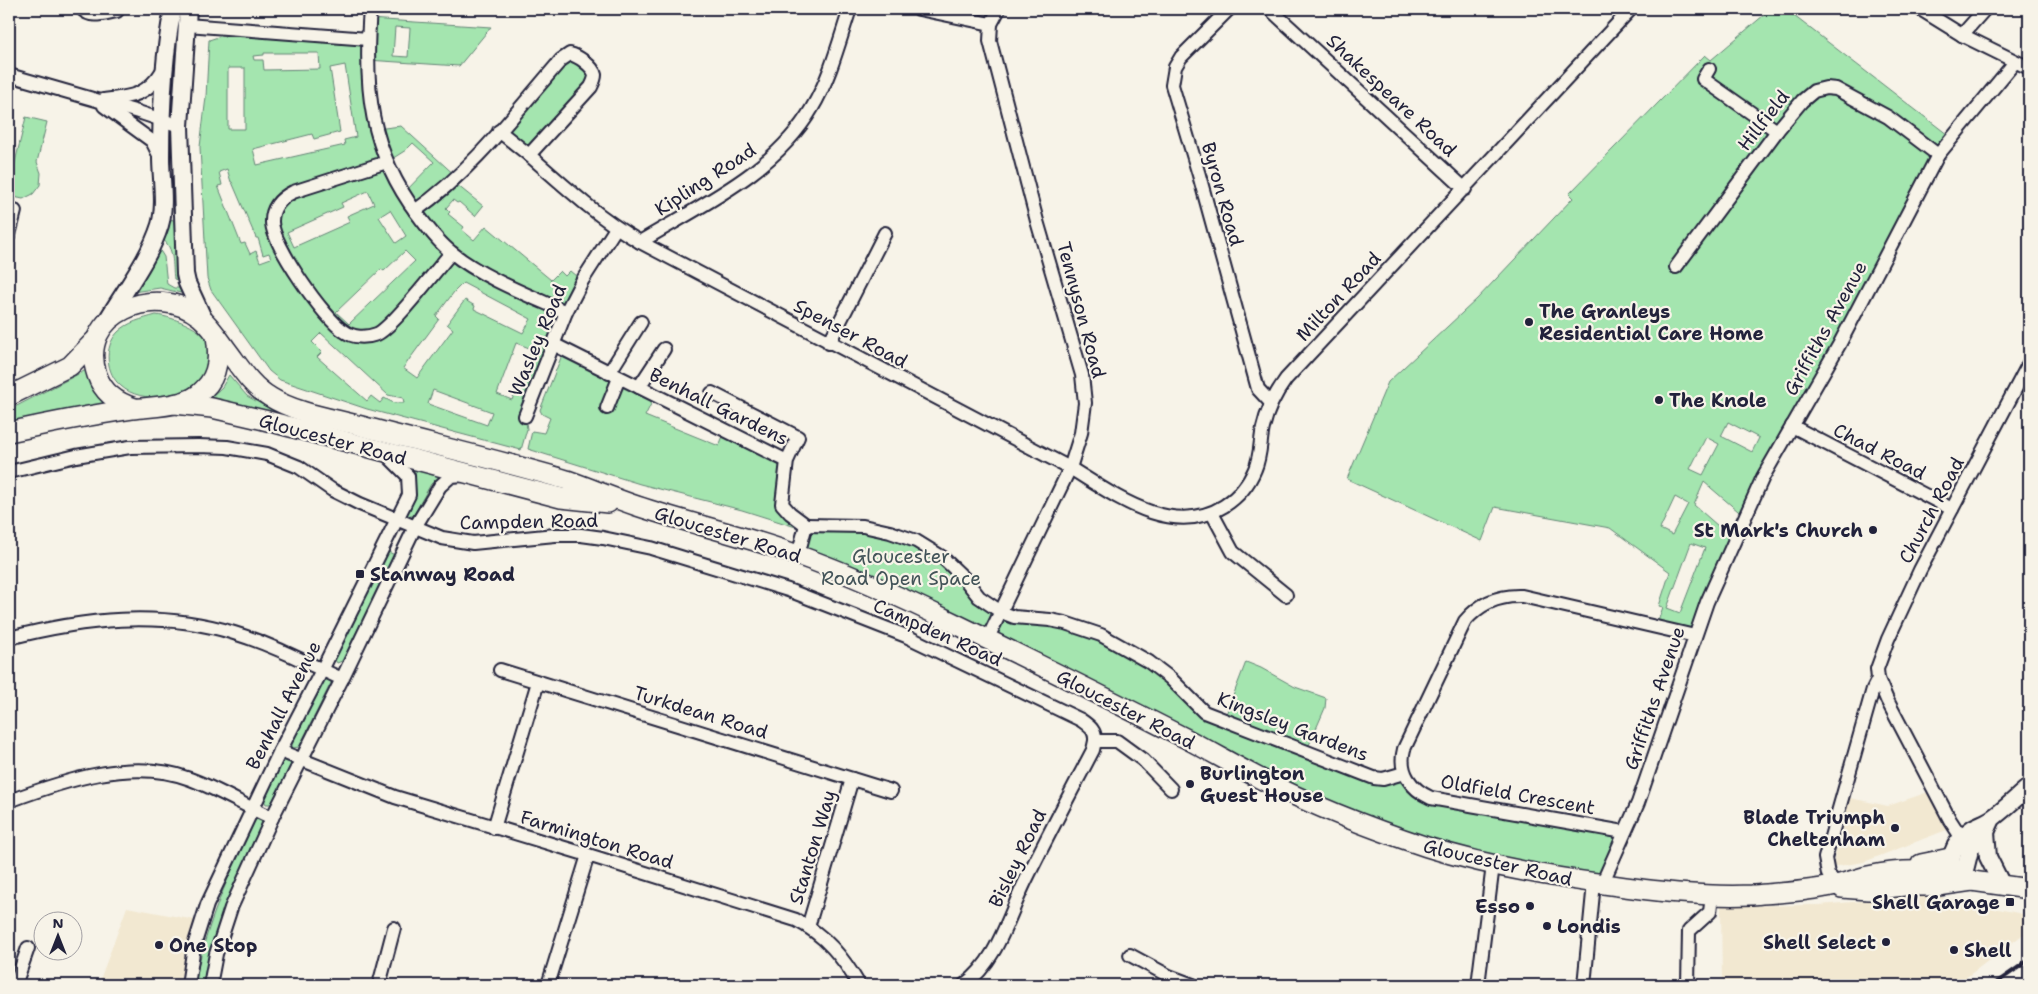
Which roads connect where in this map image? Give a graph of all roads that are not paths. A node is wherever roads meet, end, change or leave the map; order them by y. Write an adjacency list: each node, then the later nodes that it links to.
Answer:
1 (82, 9): 13 (street)
2 (173, 9): 21 (main road)
3 (188, 9): 15 (main road)
4 (370, 9): 17 (street)
5 (850, 9): 37 (street, Kipling Road)
6 (919, 9): 14 (street)
7 (999, 9): 14 (street)
8 (1229, 9): 54 (street, Byron Road)
9 (1270, 9): 31 (street, Shakespeare Road)
10 (1631, 9): 31 (street, Milton Road)
11 (1920, 9): 16 (street)
12 (1985, 9): 16 (street)
13 (117, 11)
14 (991, 24): 63 (street, Tennyson Road)
15 (187, 25): 17 (street); 24 (main road)
16 (1962, 35): 18 (street)
17 (368, 39): 30 (street)
18 (2015, 62): 19 (street); 29 (street, Griffiths Avenue)
19 (2029, 68)
20 (1708, 69): 26 (street)
21 (163, 70): 23 (street); 27 (main road)
22 (9, 75): 23 (street)
23 (98, 101): 27 (street); 27 (street)
24 (180, 126): 27 (street); 41 (main road)
25 (499, 131): 28 (street, Spenser Road); 28 (street); 33 (street)
26 (1777, 131): 29 (street, Hillfield); 39 (street, Hillfield)
27 (158, 133): 42 (main road)
28 (529, 155): 34 (street, Spenser Road)
29 (1938, 155): 59 (street, Griffiths Avenue)
30 (387, 162): 33 (street); 38 (street)
31 (1465, 189): 54 (street, Milton Road)
32 (15, 211): 35 (street)
33 (415, 212): 38 (street)
34 (616, 228): 37 (street, Spenser Road); 40 (street, Wasley Road)
35 (9, 233)
36 (885, 233): 46 (street)
37 (640, 242): 46 (street, Spenser Road)
38 (451, 253): 40 (street)
39 (1676, 267)
40 (566, 312): 47 (street, Wasley Road)
41 (204, 320): 42 (highway); 44 (highway)
42 (106, 322): 45 (highway)
43 (641, 322): 50 (street)
44 (216, 336): 55 (highway); 66 (highway, Gloucester Road)
45 (94, 341): 53 (highway); 56 (highway)
46 (829, 343): 63 (street, Spenser Road)
47 (554, 344): 50 (street, Benhall Gardens); 58 (street, Wasley Road)
48 (664, 349): 51 (street)
49 (2029, 363): 67 (street, Church Road)
50 (614, 375): 51 (street, Benhall Gardens); 57 (street, Benhall Gardens)
51 (639, 388): 62 (street, Benhall Gardens)
52 (712, 393): 62 (street)
53 (9, 396)
54 (1272, 403): 68 (street, Milton Road)
55 (175, 404): 56 (highway); 61 (highway, Gloucester Road)
56 (135, 408): 60 (highway)
57 (607, 408)
58 (525, 416)
59 (1792, 426): 67 (street, Chad Road); 75 (street, Griffiths Avenue)
60 (9, 432)
61 (385, 453): 65 (highway, Gloucester Road); 69 (street, Benhall Avenue)
62 (787, 461): 70 (street, Benhall Gardens)
63 (1070, 468): 68 (street, Milton Road); 74 (street, Tennyson Road)
64 (9, 472): 69 (street, Campden Road)
65 (469, 475): 66 (highway, Gloucester Road); 71 (street)
66 (636, 506): 72 (highway, Gloucester Road)
67 (1952, 509): 80 (street, Church Road)
68 (1212, 512): 73 (street)
69 (396, 519): 71 (street, Campden Road); 78 (street, Benhall Avenue)
70 (806, 525): 72 (street); 74 (street, Kingsley Gardens)
71 (415, 527): 81 (street); 83 (street, Campden Road)
72 (798, 555): 77 (highway, Gloucester Road)
73 (1286, 595)
74 (1001, 612): 77 (street, Tennyson Road); 86 (street, Kingsley Gardens)
75 (1694, 636): 86 (street); 96 (street, Griffiths Avenue)
76 (9, 638): 78 (street)
77 (987, 640): 99 (highway, Gloucester Road)
78 (322, 670): 81 (street); 84 (street, Benhall Avenue)
79 (500, 670): 82 (street, Turkdean Road)
80 (1878, 679): 97 (street); 103 (street, Church Road)
81 (342, 680): 85 (street)
82 (538, 682): 87 (street, Turkdean Road); 95 (street)
83 (1095, 741): 89 (street); 117 (street, Bisley Road)
84 (280, 751): 85 (street, Farmington Road); 92 (street, Benhall Avenue)
85 (301, 759): 93 (street); 95 (street, Farmington Road)
86 (1404, 773): 96 (street, Oldfield Crescent)
87 (852, 779): 90 (street, Turkdean Road); 106 (street, Stanton Way)
88 (2029, 787): 94 (main road)
89 (1171, 789)
90 (891, 791)
91 (9, 801): 92 (street)
92 (252, 809): 93 (street); 112 (street, Benhall Avenue)
93 (272, 818): 113 (street)
94 (1989, 826): 97 (main road); 100 (main road); 102 (main road)
95 (494, 828): 98 (street, Farmington Road)
96 (1624, 832): 101 (street, Griffiths Avenue)
97 (1961, 837): 100 (main road)
98 (588, 855): 106 (street, Farmington Road); 115 (street)
99 (1493, 864): 101 (highway, Gloucester Road); 119 (street)
100 (1958, 875): 102 (highway); 103 (highway, Gloucester Road); 103 (highway, Gloucester Road)
101 (1598, 883): 105 (highway, Gloucester Road); 120 (street, Griffiths Avenue)
102 (2002, 885): 104 (highway)
103 (1834, 886): 105 (highway, Gloucester Road)
104 (2029, 889)
105 (1712, 895): 121 (street)
106 (808, 927): 116 (street, Farmington Road)
107 (394, 928): 114 (street)
108 (28, 948): 111 (street)
109 (1130, 955): 110 (street)
110 (1167, 980): 118 (street)
111 (15, 985)
112 (188, 985)
113 (210, 985)
114 (379, 985)
115 (548, 985)
116 (859, 985)
117 (964, 985)
118 (1193, 985)
119 (1478, 985)
120 (1584, 985)
121 (1688, 985)

